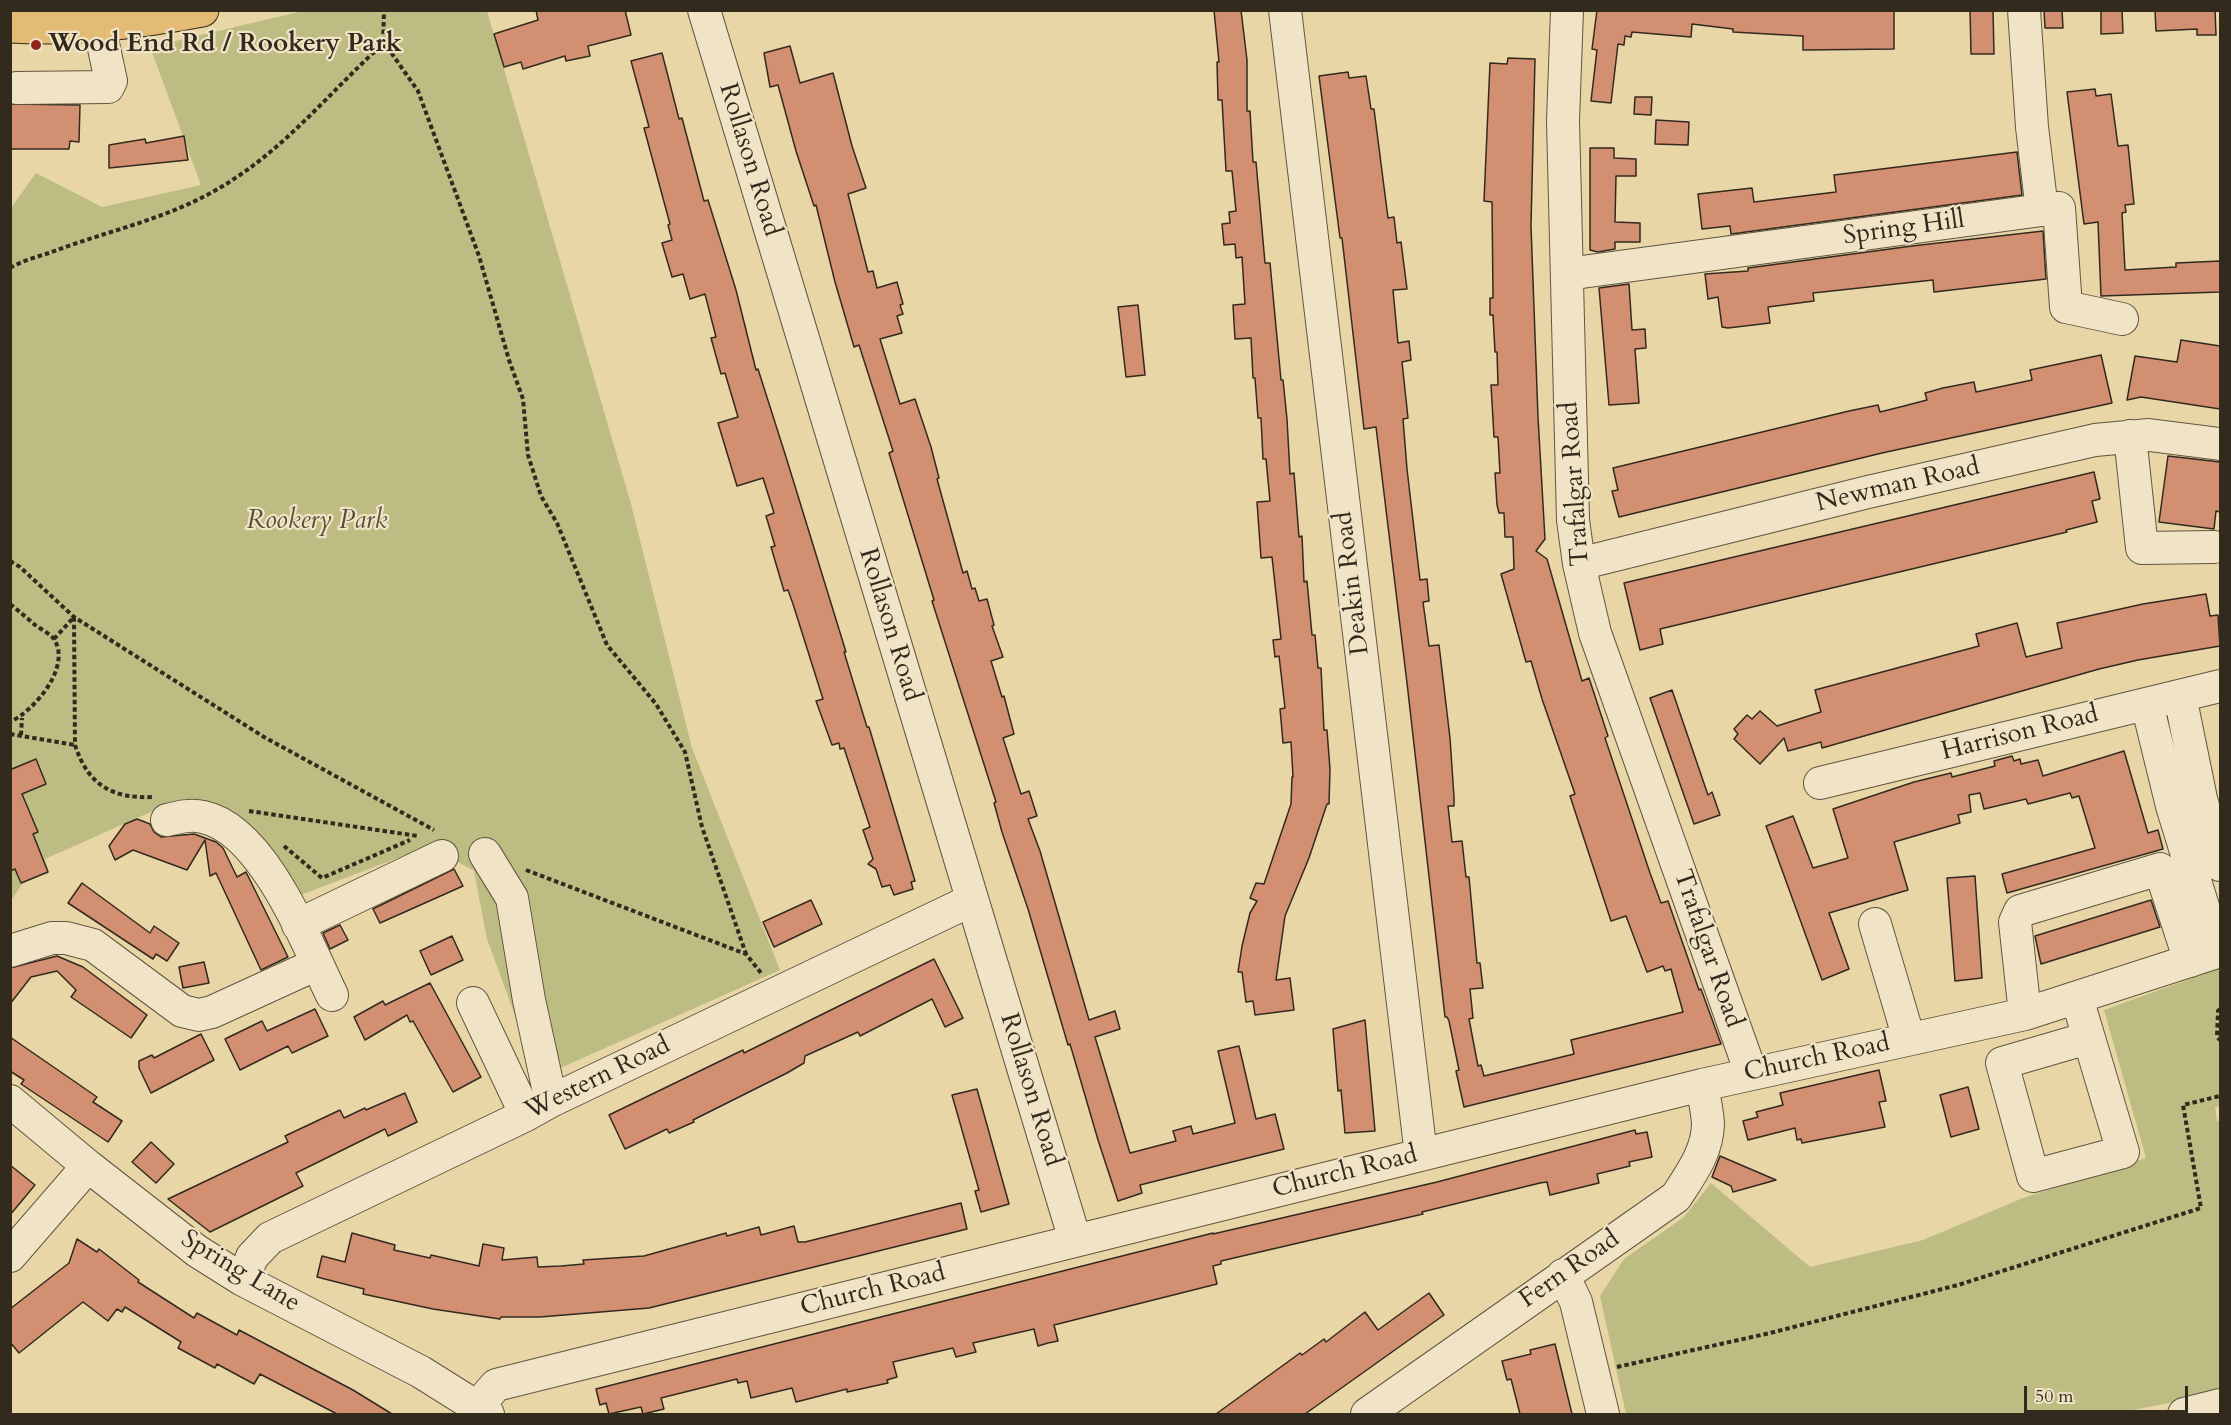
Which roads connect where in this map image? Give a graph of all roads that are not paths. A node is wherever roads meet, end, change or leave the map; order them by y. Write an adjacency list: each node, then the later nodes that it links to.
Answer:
1 (202, 10): 6 (main road)
2 (704, 10): 24 (street, Rollason Road)
3 (1285, 10): 40 (street, Deakin Road)
4 (1566, 10): 10 (street, Trafalgar Road)
5 (2024, 10): 9 (street)
6 (99, 24): 7 (main road); 8 (street)
7 (10, 27)
8 (16, 88)
9 (2042, 210): 10 (street, Spring Hill); 11 (street)
10 (1567, 274): 15 (street, Trafalgar Road)
11 (2122, 319)
12 (2130, 436): 13 (street, Newman Road); 14 (street); 15 (street, Newman Road)
13 (2220, 444)
14 (2214, 547)
15 (1579, 564): 36 (street, Trafalgar Road)
16 (2220, 686): 17 (street, Harrison Road)
17 (2180, 696): 18 (street, Harrison Road); 23 (street)
18 (2147, 704): 19 (street, Harrison Road); 28 (street)
19 (1820, 783)
20 (161, 808): 26 (street)
21 (439, 840): 26 (street)
22 (485, 854): 39 (street)
23 (2220, 865)
24 (972, 900): 39 (street, Western Road); 42 (street, Rollason Road)
25 (1875, 924): 35 (street)
26 (297, 926): 29 (street)
27 (10, 951): 29 (street)
28 (2209, 955): 31 (street, Church Road); 33 (street)
29 (316, 964): 30 (street)
30 (332, 995)
31 (2077, 998): 33 (street, Church Road); 34 (street)
32 (473, 1003): 39 (street)
33 (2025, 1014): 35 (street, Church Road)
34 (2088, 1038): 34 (street)
35 (1909, 1039): 36 (street, Church Road)
36 (1751, 1073): 37 (street, Church Road)
37 (1702, 1085): 40 (street, Church Road); 44 (street, Fern Road)
38 (10, 1101): 41 (street, Spring Lane)
39 (539, 1108): 45 (street, Western Road)
40 (1421, 1155): 42 (street, Church Road)
41 (88, 1166): 43 (street); 45 (street, Spring Lane)
42 (1076, 1240): 47 (street, Church Road)
43 (10, 1257)
44 (1563, 1275): 48 (street, Fern Road); 49 (street)
45 (243, 1280): 47 (street, Spring Lane)
46 (2220, 1406): 50 (street)
47 (482, 1411)
48 (1367, 1414)
49 (1603, 1414)
50 (2184, 1414)

